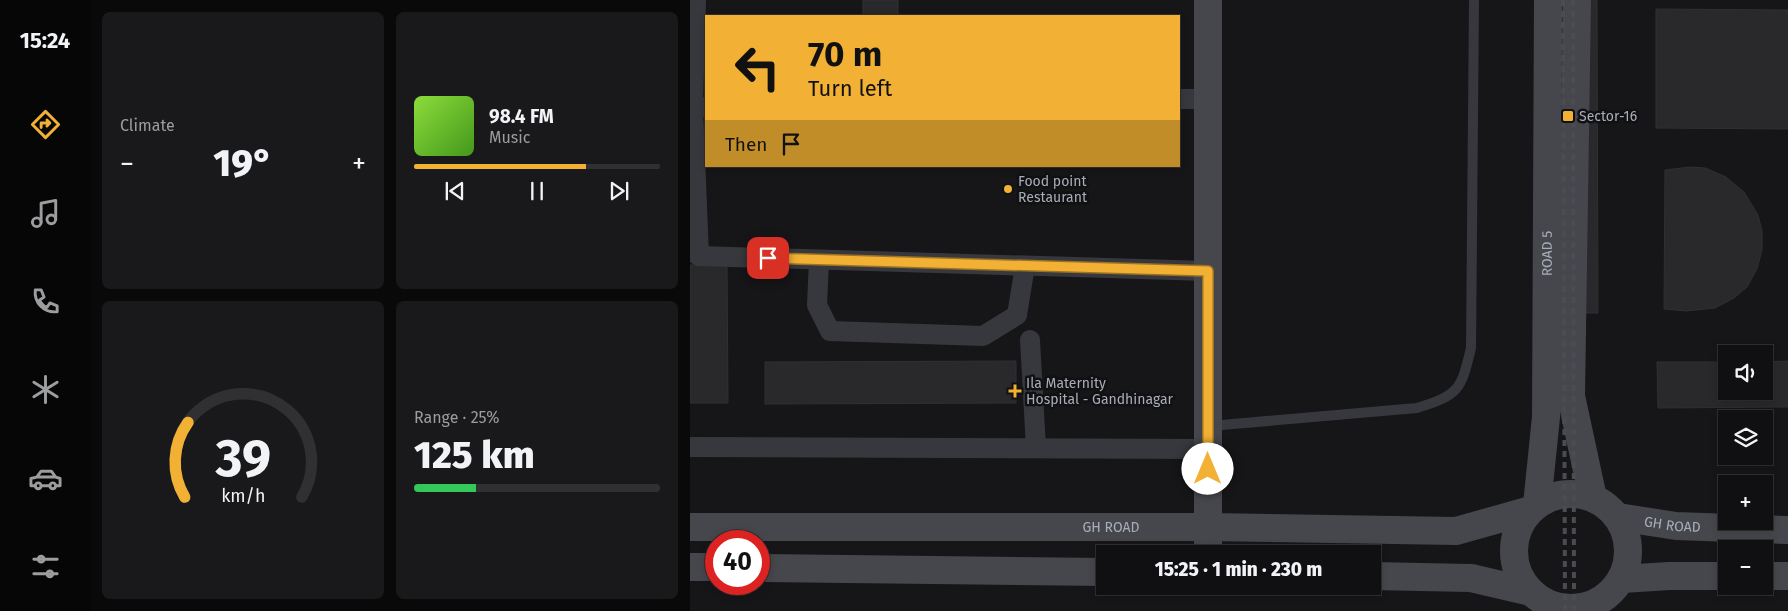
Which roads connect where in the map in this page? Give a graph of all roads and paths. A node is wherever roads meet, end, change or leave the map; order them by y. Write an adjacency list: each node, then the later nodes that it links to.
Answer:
1 (696, 0): 8 (street)
2 (1208, 0): 7 (main road)
3 (1474, 0): 14 (lane)
4 (1548, 0): 18 (main road, ROAD 5)
5 (1577, 0): 17 (main road, ROAD 5)
6 (1180, 99): 7 (street)
7 (1208, 99): 12 (main road)
8 (696, 107): 9 (street)
9 (694, 252): 10 (street)
10 (819, 260): 11 (street); 11 (street)
11 (1025, 266): 12 (street)
12 (1208, 271): 14 (main road)
13 (1030, 340): 16 (street)
14 (1208, 438): 16 (street); 21 (main road)
15 (690, 447): 16 (street)
16 (1036, 448)
17 (1594, 498): 18 (main road); 19 (main road)
18 (1534, 508): 21 (main road, GH ROAD); 33 (main road)
19 (1618, 517): 22 (main road, GH ROAD); 32 (main road)
20 (690, 527): 21 (main road, GH ROAD)
21 (1208, 527): 23 (main road)
22 (1788, 530)
23 (1208, 545)
24 (690, 567): 25 (main road)
25 (705, 567)
26 (770, 568): 27 (main road)
27 (1096, 572)
28 (1381, 576): 33 (main road)
29 (1718, 576): 32 (main road)
30 (1773, 576): 31 (main road)
31 (1788, 576)
32 (1622, 579): 34 (main road)
33 (1543, 603): 34 (main road)
34 (1583, 609)

